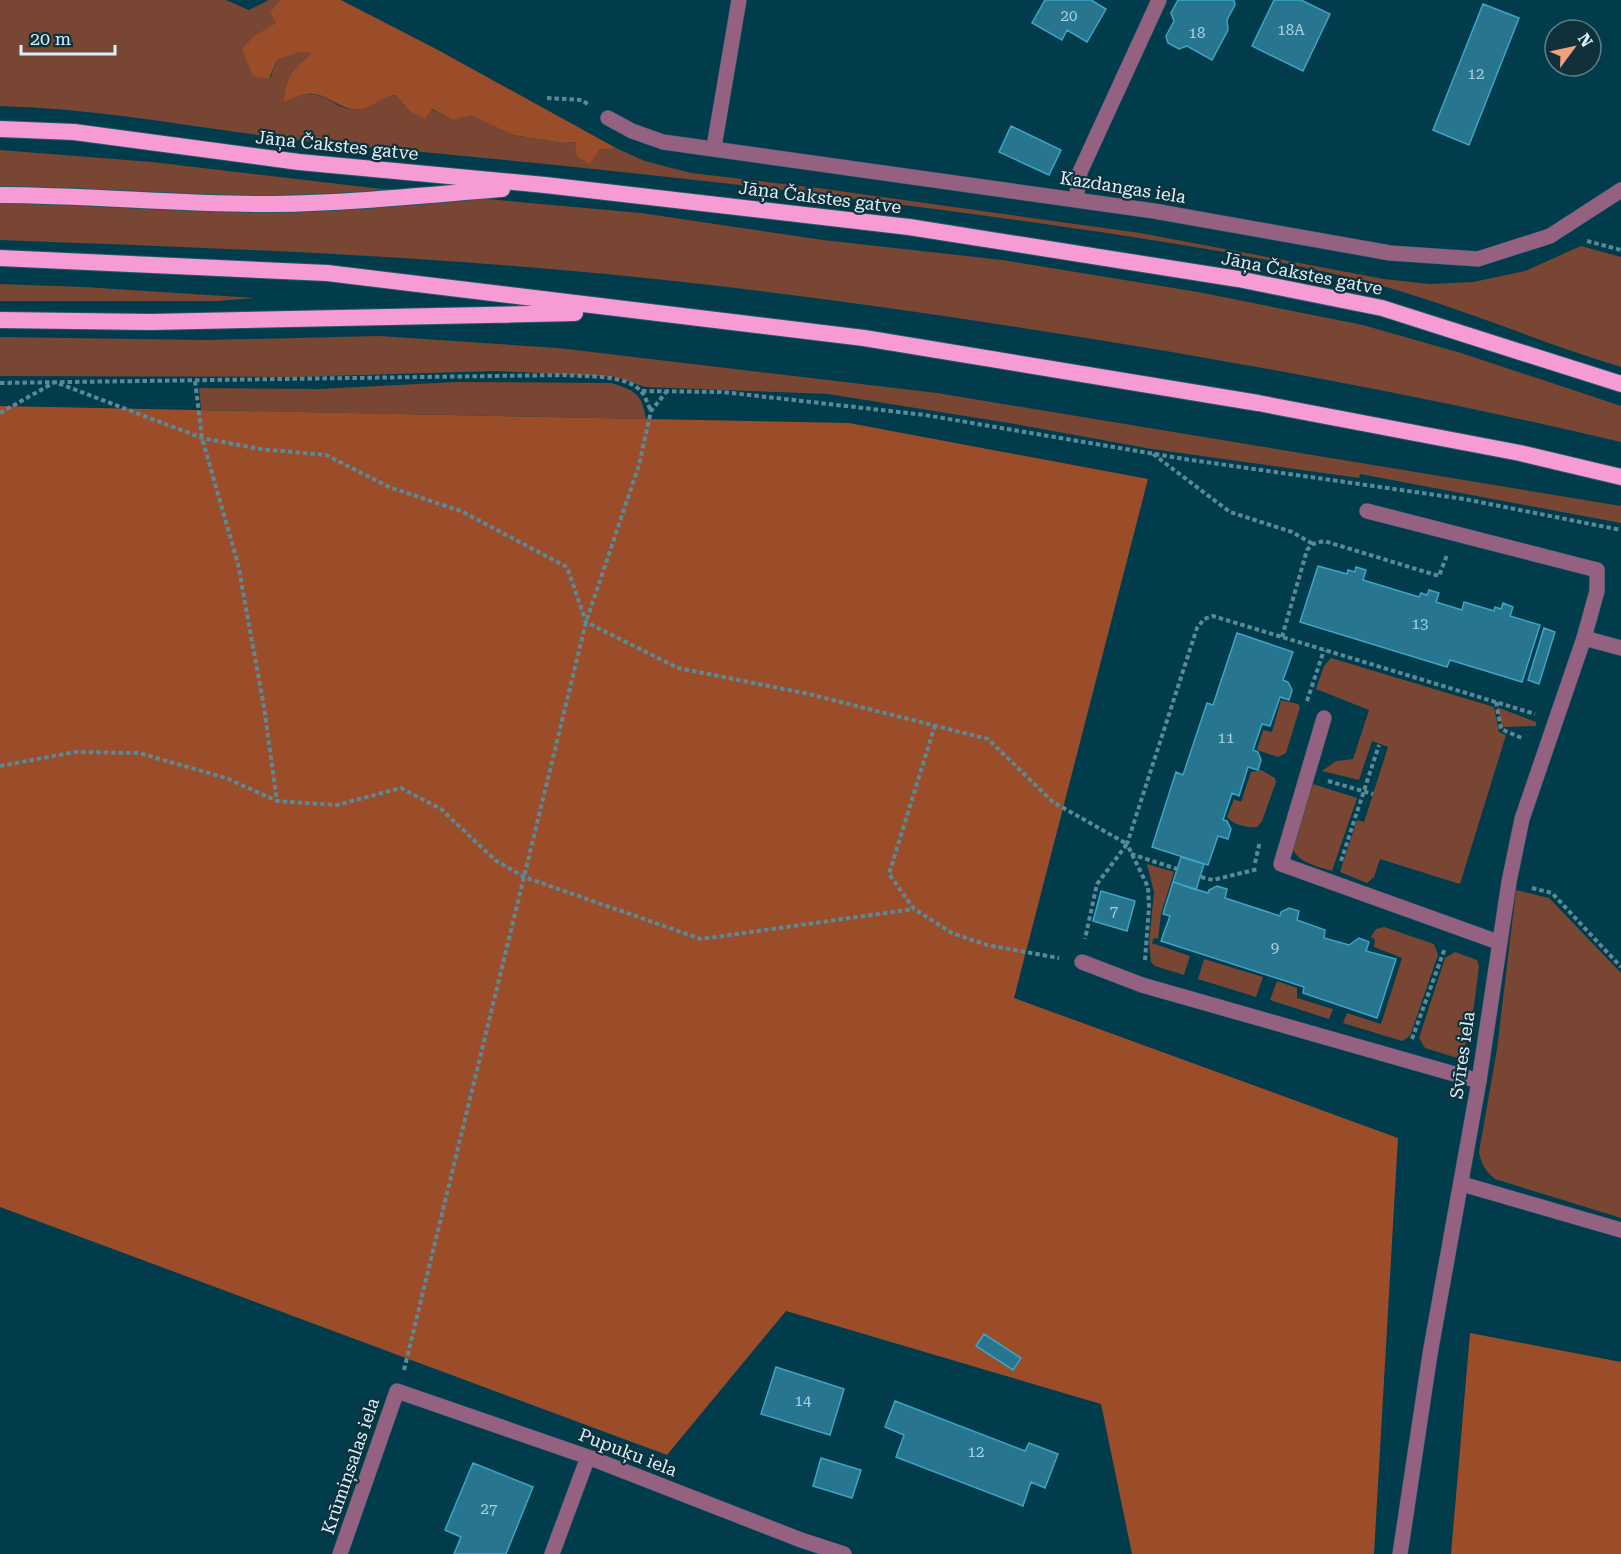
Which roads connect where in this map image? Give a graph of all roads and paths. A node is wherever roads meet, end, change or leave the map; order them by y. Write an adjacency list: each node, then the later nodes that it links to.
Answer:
1 (739, 0): 6 (street)
2 (1159, 0): 10 (street)
3 (547, 98): 4 (path)
4 (608, 118): 6 (street, Kazdangas iela)
5 (0, 129): 7 (highway, Jāņa Čakstes gatve)
6 (714, 147): 10 (street, Kazdangas iela)
7 (545, 185): 9 (highway); 17 (highway, Jāņa Čakstes gatve)
8 (1621, 190): 10 (street, Kazdangas iela)
9 (0, 195)
10 (1076, 199)
11 (0, 258): 12 (highway)
12 (627, 311): 13 (highway); 24 (highway)
13 (0, 320)
14 (195, 381): 15 (path); 18 (path); 22 (path)
15 (55, 382): 16 (path); 21 (path); 22 (path)
16 (0, 383)
17 (1621, 384)
18 (642, 391): 19 (path); 20 (path)
19 (667, 391): 20 (path); 23 (path)
20 (651, 411): 29 (path)
21 (0, 412)
22 (202, 438): 29 (path); 45 (path)
23 (1151, 453): 26 (path); 28 (path)
24 (1621, 477)
25 (1367, 511): 27 (street)
26 (1621, 530)
27 (1455, 533): 28 (path); 31 (street, Svīres iela)
28 (1313, 544): 30 (path)
29 (586, 621): 38 (path); 52 (path)
30 (1282, 637): 33 (path); 47 (path)
31 (1584, 638): 32 (street); 37 (street, Svīres iela)
32 (1621, 648)
33 (1324, 650): 34 (path); 35 (path)
34 (1496, 702): 37 (path); 40 (path)
35 (1307, 703)
36 (1324, 718): 42 (street)
37 (1556, 721): 40 (street, Svīres iela)
38 (935, 725): 47 (path); 57 (path)
39 (1379, 745): 43 (path)
40 (1546, 747): 55 (street, Svīres iela)
41 (0, 766): 45 (path)
42 (1307, 775): 43 (path); 49 (street)
43 (1363, 791): 44 (path); 56 (path)
44 (1373, 794)
45 (277, 801): 52 (path)
46 (1262, 835): 51 (path)
47 (1127, 844): 48 (path); 60 (path)
48 (1130, 854): 50 (path); 62 (path)
49 (1281, 864): 51 (path); 56 (street)
50 (1177, 869)
51 (1256, 870): 53 (path); 54 (path)
52 (524, 877): 57 (path); 67 (path)
53 (1201, 877)
54 (1261, 877)
55 (1509, 882): 58 (street, Svīres iela); 61 (path)
56 (1334, 883): 58 (street)
57 (914, 909): 60 (path)
58 (1498, 942): 64 (street, Svīres iela)
59 (1454, 947): 63 (path)
60 (1082, 962): 62 (street)
61 (1621, 967)
62 (1142, 985): 63 (street)
63 (1405, 1060): 64 (street)
64 (1479, 1081): 65 (street, Svīres iela)
65 (1462, 1184): 66 (street); 72 (street, Svīres iela)
66 (1621, 1230)
67 (397, 1391): 68 (street, Pupuķu iela); 69 (street, Krūmiņsalas iela)
68 (588, 1457): 70 (street); 71 (street, Pupuķu iela)
69 (340, 1554)
70 (552, 1554)
71 (844, 1554)
72 (1400, 1554)

